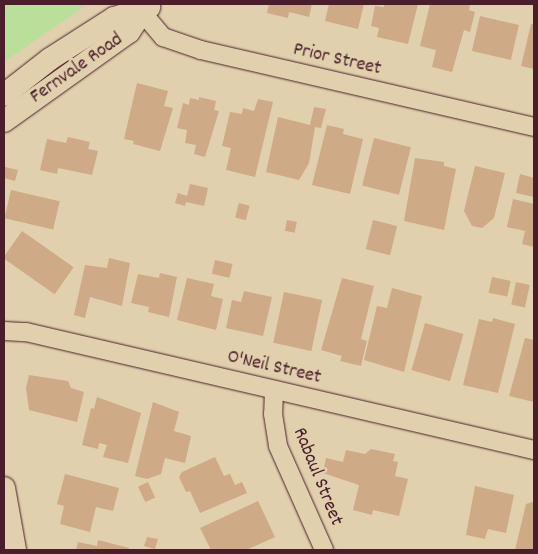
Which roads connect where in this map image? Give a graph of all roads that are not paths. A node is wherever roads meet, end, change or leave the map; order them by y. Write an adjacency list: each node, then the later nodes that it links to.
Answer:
1 (148, 8): 2 (street, Fernvale Road); 3 (street, Fernvale Road); 4 (street, Prior Street)
2 (4, 95)
3 (4, 121)
4 (534, 127)
5 (4, 331): 6 (street, O'Neil Street)
6 (274, 390): 7 (street, O'Neil Street); 10 (street, Rabaul Street)
7 (534, 450)
8 (4, 488): 9 (street)
9 (15, 550)
10 (324, 550)

